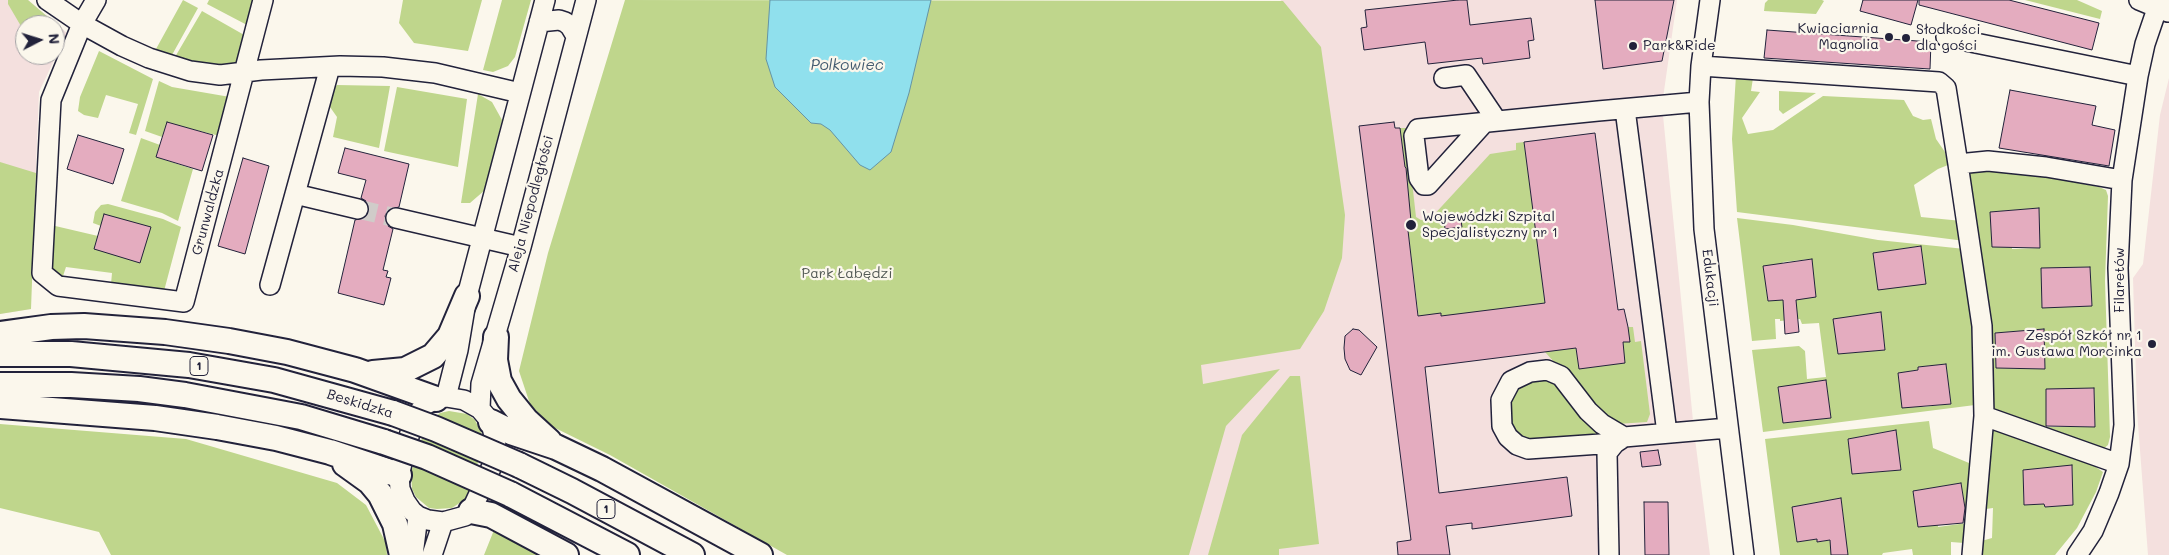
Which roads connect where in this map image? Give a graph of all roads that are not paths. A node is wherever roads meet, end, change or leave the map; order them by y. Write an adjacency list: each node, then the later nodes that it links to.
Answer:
1 (47, 0): 10 (street)
2 (96, 0): 10 (street)
3 (263, 0): 15 (street, Grunwaldzka)
4 (545, 0): 9 (street)
5 (586, 0): 11 (street, Aleja Niepodległości)
6 (1710, 0): 13 (street, Edukacji)
7 (2139, 0): 8 (street)
8 (2162, 7): 16 (street, Filaretów)
9 (539, 22): 11 (street); 18 (street)
10 (82, 24): 15 (street); 15 (street, Grunwaldzka)
11 (576, 36): 27 (street, Aleja Niepodległości)
12 (1946, 37): 16 (street)
13 (1701, 66): 19 (street, Edukacji); 21 (street)
14 (330, 67): 15 (street); 18 (street); 23 (street)
15 (244, 73)
16 (2138, 76): 22 (street, Filaretów)
17 (1444, 78): 20 (street)
18 (520, 93): 26 (street)
19 (1699, 102): 20 (street); 39 (street, Edukacji)
20 (1625, 109): 40 (street)
21 (1958, 164): 22 (street); 38 (street)
22 (2122, 180): 44 (street, Filaretów)
23 (296, 194): 24 (street); 28 (street)
24 (358, 209)
25 (396, 218): 26 (street)
26 (482, 238): 27 (street); 29 (street)
27 (521, 247): 31 (street, Aleja Niepodległości)
28 (270, 285)
29 (468, 296): 33 (main road); 35 (street)
30 (0, 334): 33 (main road)
31 (496, 337): 37 (street, Aleja Niepodległości); 42 (main road)
32 (0, 354): 54 (main road, Beskidzka / 1, bridge)
33 (355, 370): 35 (main road)
34 (0, 385): 53 (main road, Beskidzka / 1, bridge)
35 (441, 398): 37 (street); 45 (street)
36 (0, 406): 43 (main road)
37 (486, 415): 42 (main road); 46 (street)
38 (1984, 416): 44 (street); 58 (street)
39 (1728, 428): 40 (street); 57 (street, Edukacji)
40 (1667, 433): 41 (street)
41 (1619, 440): 41 (street); 56 (street)
42 (556, 447): 55 (main road)
43 (330, 452): 45 (main road); 49 (main road)
44 (2119, 464): 59 (street, Filaretów)
45 (399, 474): 47 (street)
46 (471, 510): 48 (street); 52 (main road)
47 (418, 516): 48 (street); 50 (street)
48 (443, 522): 51 (street)
49 (402, 555)
50 (413, 555)
51 (432, 555)
52 (566, 555)
53 (627, 555)
54 (692, 555)
55 (760, 555)
56 (1608, 555)
57 (1744, 555)
58 (1972, 555)
59 (2077, 555)

